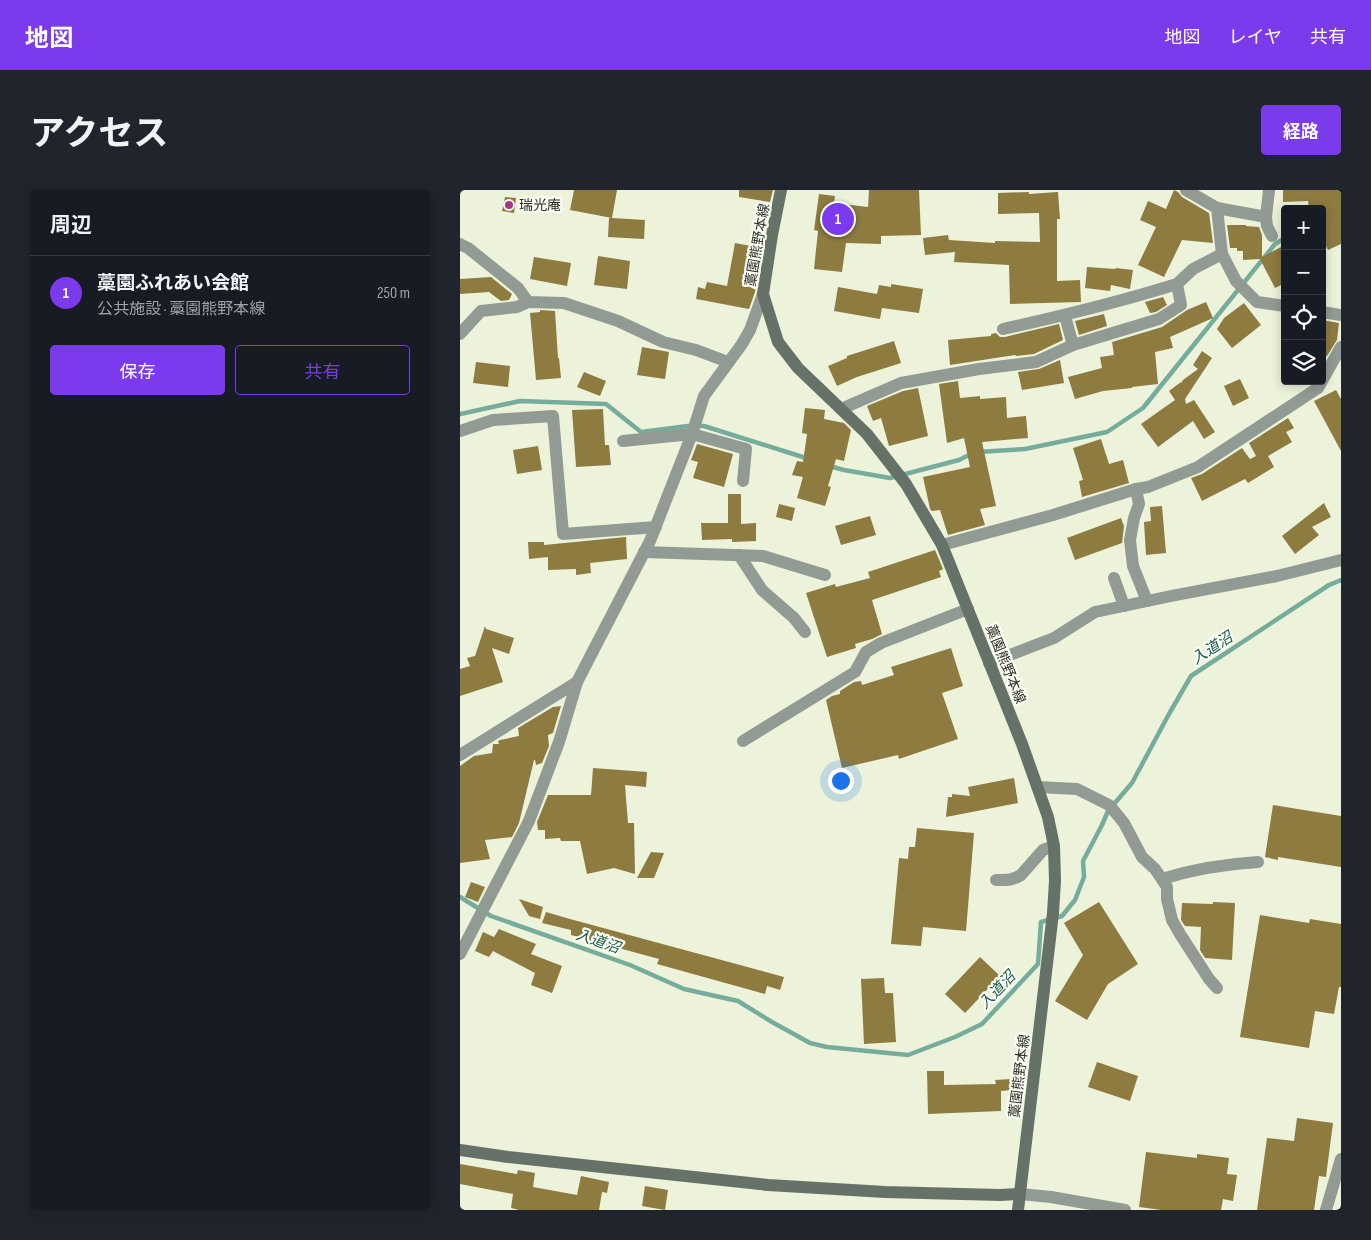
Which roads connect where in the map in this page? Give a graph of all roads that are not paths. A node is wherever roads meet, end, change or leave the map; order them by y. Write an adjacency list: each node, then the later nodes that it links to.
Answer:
1 (782, 190): 10 (main road, 藁園熊野本線)
2 (1186, 190): 4 (street)
3 (1269, 190): 5 (street)
4 (1217, 208): 5 (street); 8 (street)
5 (1266, 217): 6 (street)
6 (1272, 236)
7 (460, 244): 11 (street)
8 (1222, 254): 9 (street); 12 (street)
9 (1177, 284): 15 (street); 18 (street)
10 (763, 294): 20 (street); 21 (main road, 藁園熊野本線)
11 (528, 302): 17 (street); 20 (street)
12 (1281, 305)
13 (1326, 313): 14 (street)
14 (1341, 315)
15 (1065, 316): 16 (street); 18 (street)
16 (1003, 329)
17 (460, 334)
18 (1073, 345): 21 (street)
19 (1341, 347): 26 (street)
20 (728, 362): 23 (street)
21 (841, 409): 28 (main road, 藁園熊野本線)
22 (460, 431): 27 (street)
23 (692, 434): 24 (street); 25 (street); 27 (street)
24 (623, 441)
25 (743, 481)
26 (1136, 489): 28 (street); 34 (street)
27 (656, 527): 29 (street)
28 (942, 545): 36 (main road, 藁園熊野本線)
29 (644, 552): 30 (street); 39 (street)
30 (739, 555): 32 (street); 37 (street)
31 (1341, 560): 34 (street)
32 (825, 575)
33 (1114, 578): 35 (street)
34 (1147, 601): 35 (street)
35 (1124, 606): 38 (street)
36 (968, 609): 38 (main road, 藁園熊野本線); 40 (street)
37 (805, 632)
38 (989, 663): 42 (main road, 藁園熊野本線)
39 (577, 682): 41 (street); 47 (street)
40 (743, 741)
41 (460, 754)
42 (1038, 787): 43 (main road, 藁園熊野本線); 45 (street)
43 (1054, 846): 46 (street); 52 (main road, 藁園熊野本線)
44 (1258, 862): 45 (street)
45 (1162, 879): 49 (street)
46 (996, 880)
47 (465, 933): 48 (street)
48 (460, 954)
49 (1217, 988)
50 (460, 1150): 52 (main road)
51 (1341, 1159): 55 (street)
52 (1020, 1194): 53 (main road, 藁園熊野本線); 54 (street)
53 (1018, 1210)
54 (1125, 1210)
55 (1326, 1210)

